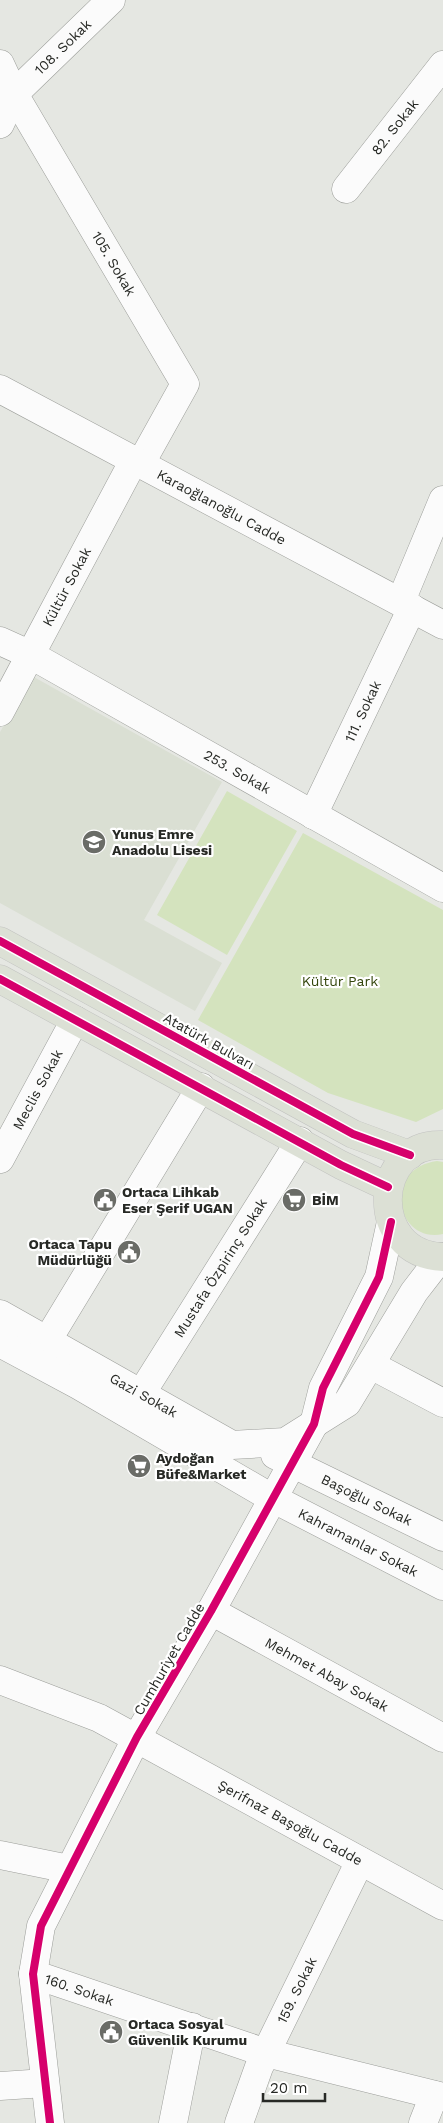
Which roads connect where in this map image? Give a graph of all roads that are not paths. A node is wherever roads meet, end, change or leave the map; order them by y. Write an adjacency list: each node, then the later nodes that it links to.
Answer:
1 (111, 0): 4 (street, 108. Sokak)
2 (0, 64): 4 (street, 105. Sokak)
3 (443, 65): 6 (street, 82. Sokak)
4 (14, 94): 5 (street); 8 (street, 105. Sokak)
5 (0, 124)
6 (346, 189)
7 (0, 389): 8 (street, Karaoğlanoğlu Cadde)
8 (138, 461): 10 (street, Karaoğlanoğlu Cadde); 13 (street, Kültür Sokak)
9 (443, 500): 10 (street, 111. Sokak)
10 (406, 605): 11 (street, Karaoğlanoğlu Cadde); 15 (street, 111. Sokak)
11 (443, 625)
12 (0, 640): 13 (street, 253. Sokak)
13 (31, 656): 14 (street, Kültür Sokak); 15 (street, 253. Sokak)
14 (0, 712)
15 (313, 815): 16 (street, 253. Sokak)
16 (443, 888)
17 (0, 940): 23 (main road, Atatürk Bulvarı)
18 (0, 979): 19 (main road)
19 (75, 1020): 20 (main road); 24 (street, Meclis Sokak)
20 (201, 1087): 21 (main road); 29 (street)
21 (300, 1142): 25 (main road); 32 (street, Mustafa Özpirinç Sokak)
22 (441, 1144): 23 (main road)
23 (410, 1155): 25 (main road)
24 (0, 1159)
25 (388, 1187): 26 (main road)
26 (390, 1222): 27 (main road); 34 (street, Cumhuriyet Cadde)
27 (442, 1257): 31 (street, Cumhuriyet Cadde)
28 (0, 1314): 29 (street, Gazi Sokak)
29 (47, 1341): 32 (street, Gazi Sokak)
30 (0, 1343): 37 (street, Gazi Sokak)
31 (371, 1364): 33 (street); 34 (street, Cumhuriyet Cadde)
32 (141, 1394): 35 (street, Gazi Sokak)
33 (443, 1403)
34 (314, 1424): 35 (street); 36 (street, Cumhuriyet Cadde)
35 (252, 1442): 36 (street, Gazi Sokak)
36 (291, 1463): 37 (street, Cumhuriyet Cadde); 38 (street, Başoğlu Sokak)
37 (272, 1498): 39 (street, Kahramanlar Sokak); 40 (street, Cumhuriyet Cadde)
38 (443, 1537)
39 (443, 1586)
40 (211, 1611): 42 (street, Cumhuriyet Cadde); 43 (street, Mehmet Abay Sokak)
41 (0, 1680): 42 (street, Şerifnaz Başoğlu Cadde)
42 (137, 1738): 45 (street, Şerifnaz Başoğlu Cadde); 46 (street, Cumhuriyet Cadde)
43 (443, 1738)
44 (0, 1855): 46 (street)
45 (360, 1860): 47 (street, Şerifnaz Başoğlu Cadde); 50 (street, 159. Sokak)
46 (69, 1869): 48 (street, Cumhuriyet Cadde)
47 (443, 1906)
48 (33, 1974): 49 (street, 160. Sokak); 51 (street, Cumhuriyet Cadde)
49 (192, 2027): 50 (street, 160. Sokak); 55 (street)
50 (266, 2053): 53 (street, 160. Sokak); 56 (street, 159. Sokak)
51 (45, 2083): 52 (street); 54 (street, Cumhuriyet Cadde)
52 (0, 2086)
53 (438, 2096): 57 (street)
54 (50, 2123)
55 (173, 2123)
56 (239, 2123)
57 (423, 2123)

